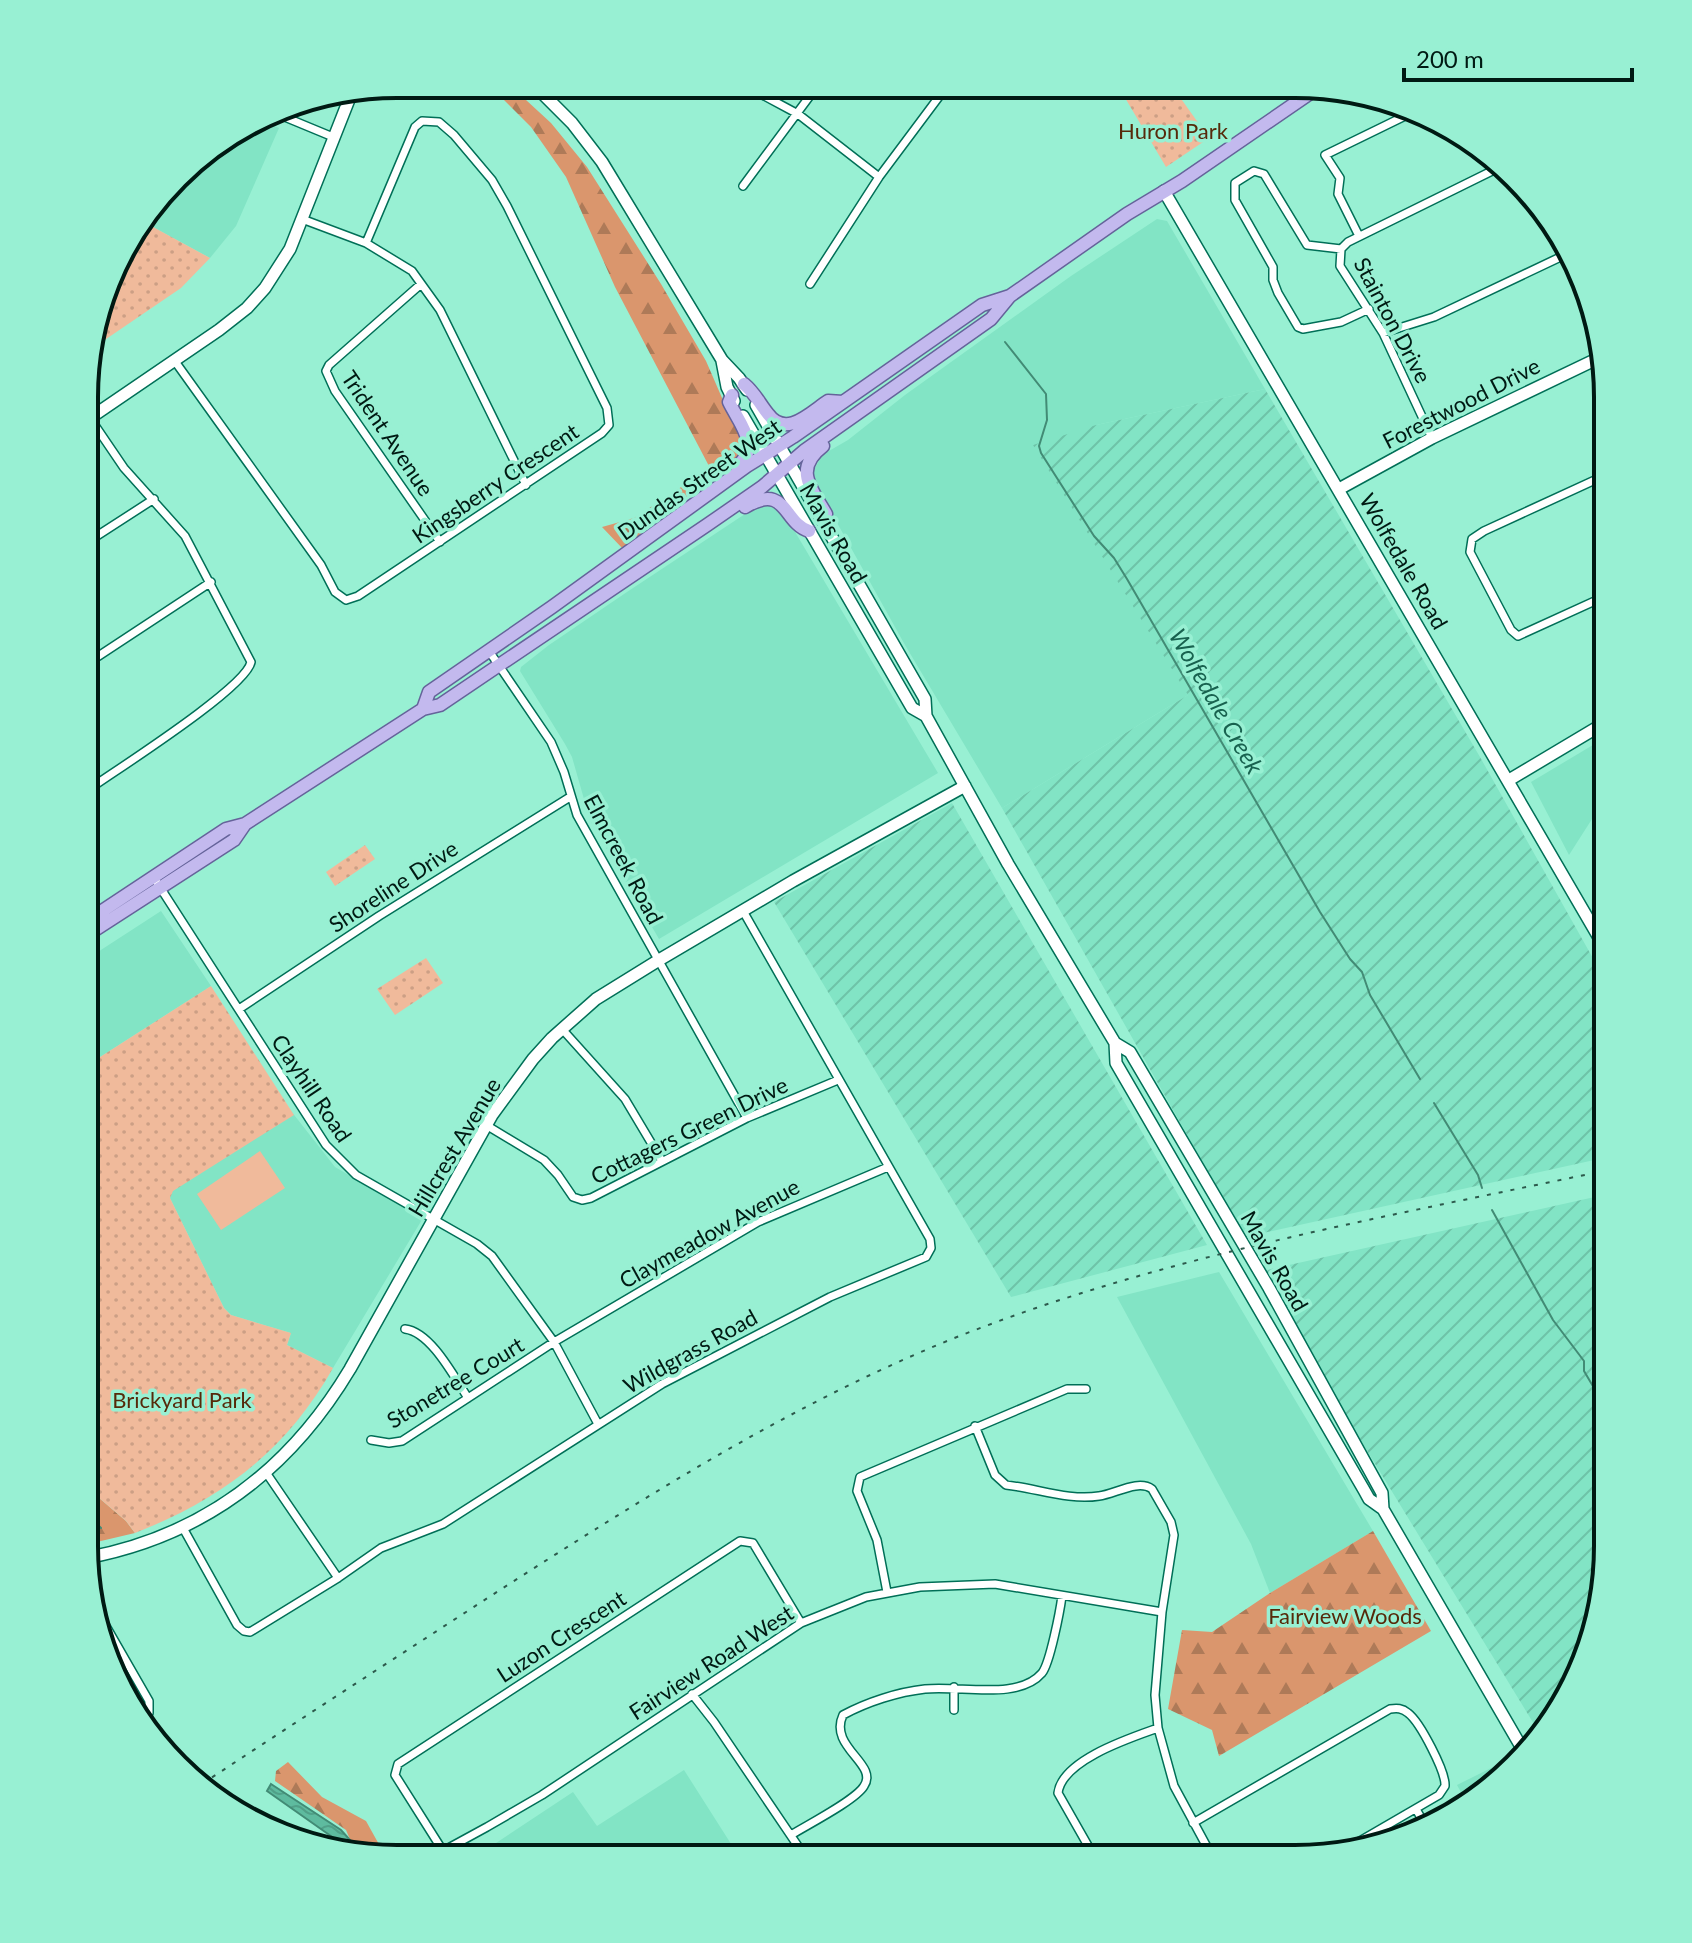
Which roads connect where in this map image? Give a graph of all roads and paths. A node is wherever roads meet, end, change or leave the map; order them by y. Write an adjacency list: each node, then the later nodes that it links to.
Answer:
1 (547, 98): 26 (street, Mavis Road)
2 (768, 98): 7 (street)
3 (809, 98): 7 (street)
4 (938, 98): 12 (street)
5 (1302, 98): 14 (main road, Dundas Street West)
6 (348, 103): 10 (street)
7 (798, 114): 12 (street); 13 (street)
8 (1401, 118): 16 (street)
9 (289, 119): 10 (street)
10 (333, 137): 15 (street)
11 (1491, 171): 16 (street, Stainton Drive)
12 (879, 177): 21 (street)
13 (743, 186)
14 (1164, 191): 22 (main road, Dundas Street West); 41 (street, Wolfedale Road)
15 (302, 219): 17 (street); 25 (street)
16 (1359, 236): 18 (street, Stainton Drive)
17 (366, 243): 20 (street); 40 (street, Kingsberry Crescent)
18 (1341, 249): 23 (street, Stainton Drive); 23 (street)
19 (1559, 258): 24 (street)
20 (421, 284): 40 (street); 48 (street, Trident Avenue)
21 (810, 284)
22 (1010, 296): 30 (main road, Dundas Street West); 33 (main road, Dundas Street West)
23 (1369, 309): 24 (street, Stainton Drive)
24 (1383, 333): 34 (street, Stainton Drive)
25 (174, 360): 31 (street); 48 (street, Kingsberry Crescent)
26 (722, 360): 28 (street, Mavis Road); 29 (street, Mavis Road)
27 (1591, 362): 34 (street, Forestwood Drive)
28 (744, 384): 30 (main road); 35 (street, Mavis Road)
29 (732, 395): 36 (street, Mavis Road); 43 (main road)
30 (843, 402): 35 (main road, Dundas Street West)
31 (98, 412)
32 (98, 430): 42 (street)
33 (833, 431): 37 (main road, Dundas Street West); 44 (main road)
34 (1432, 438): 41 (street, Forestwood Drive)
35 (779, 446): 36 (main road, Dundas Street West); 37 (street, Mavis Road)
36 (765, 455): 38 (street, Mavis Road); 43 (main road, Dundas Street West)
37 (790, 464): 38 (main road, Dundas Street West); 44 (street, Mavis Road)
38 (777, 474): 45 (main road, Dundas Street West); 46 (street, Mavis Road)
39 (1594, 480): 50 (street)
40 (526, 485): 48 (street, Kingsberry Crescent)
41 (1339, 489): 57 (street, Wolfedale Road)
42 (154, 499): 47 (street); 49 (street)
43 (690, 508): 51 (main road, Dundas Street West)
44 (823, 520): 55 (street, Mavis Road)
45 (707, 525): 46 (main road); 53 (main road, Dundas Street West)
46 (809, 531): 55 (street, Mavis Road)
47 (98, 535)
48 (440, 542)
49 (211, 582): 52 (street); 58 (street)
50 (1594, 601)
51 (489, 651): 53 (street, Elmcreek Road); 54 (main road, Dundas Street West)
52 (98, 656)
53 (499, 666): 54 (main road, Dundas Street West); 60 (street, Elmcreek Road)
54 (423, 709): 61 (main road, Dundas Street West)
55 (926, 716): 59 (street, Mavis Road)
56 (1594, 729): 57 (street)
57 (1509, 780): 65 (street, Wolfedale Road)
58 (98, 783)
59 (965, 786): 62 (street, Hillcrest Avenue); 69 (street, Mavis Road)
60 (570, 797): 66 (street, Elmcreek Road); 67 (street, Shoreline Drive)
61 (158, 883): 63 (main road, Dundas Street West); 64 (main road, Dundas Street West); 67 (street, Clayhill Road)
62 (743, 911): 66 (street, Hillcrest Avenue); 70 (street, Wildgrass Road)
63 (98, 915)
64 (98, 927)
65 (1594, 929)
66 (659, 960): 68 (street, Hillcrest Avenue); 71 (street, Elmcreek Road)
67 (239, 1009): 75 (street, Clayhill Road)
68 (562, 1029): 72 (street, Hillcrest Avenue); 73 (street)
69 (1115, 1043): 84 (street, Mavis Road); 84 (street, Mavis Road)
70 (838, 1080): 71 (street, Cottagers Green Drive); 74 (street, Wildgrass Road)
71 (747, 1118): 73 (street, Cottagers Green Drive)
72 (486, 1125): 73 (street, Cottagers Green Drive); 75 (street, Hillcrest Avenue)
73 (662, 1161)
74 (888, 1167): 77 (street, Claymeadow Avenue); 80 (street, Wildgrass Road)
75 (434, 1219): 77 (street, Clayhill Road); 83 (street, Hillcrest Avenue)
76 (405, 1329): 79 (street)
77 (554, 1342): 79 (street, Stonetree Court); 80 (street, Clayhill Road)
78 (1086, 1389): 81 (street)
79 (468, 1398): 82 (street, Stonetree Court)
80 (598, 1424): 87 (street, Wildgrass Road)
81 (975, 1426): 88 (street); 90 (street)
82 (371, 1440)
83 (267, 1474): 85 (street, Hillcrest Avenue); 87 (street)
84 (1383, 1509): 98 (street, Mavis Road)
85 (183, 1528): 86 (street, Hillcrest Avenue); 87 (street, Wildgrass Road)
86 (98, 1555)
87 (338, 1578)
88 (887, 1592): 89 (street, Fairview Road West); 91 (street, Fairview Road West)
89 (1062, 1596): 90 (street, Fairview Road West); 93 (street)
90 (1162, 1612): 97 (street)
91 (801, 1623): 94 (street, Fairview Road West); 104 (street, Luzon Crescent)
92 (113, 1638): 96 (street)
93 (954, 1687): 95 (street); 102 (street)
94 (692, 1694): 102 (street); 105 (street, Fairview Road West)
95 (954, 1710)
96 (149, 1713)
97 (1158, 1728): 101 (street); 107 (street)
98 (1519, 1744)
99 (1416, 1809): 100 (street); 101 (street); 103 (street)
100 (1420, 1817)
101 (1193, 1823): 108 (street)
102 (791, 1835): 106 (street)
103 (1370, 1836)
104 (439, 1845)
105 (454, 1845)
106 (798, 1845)
107 (1088, 1845)
108 (1206, 1845)

